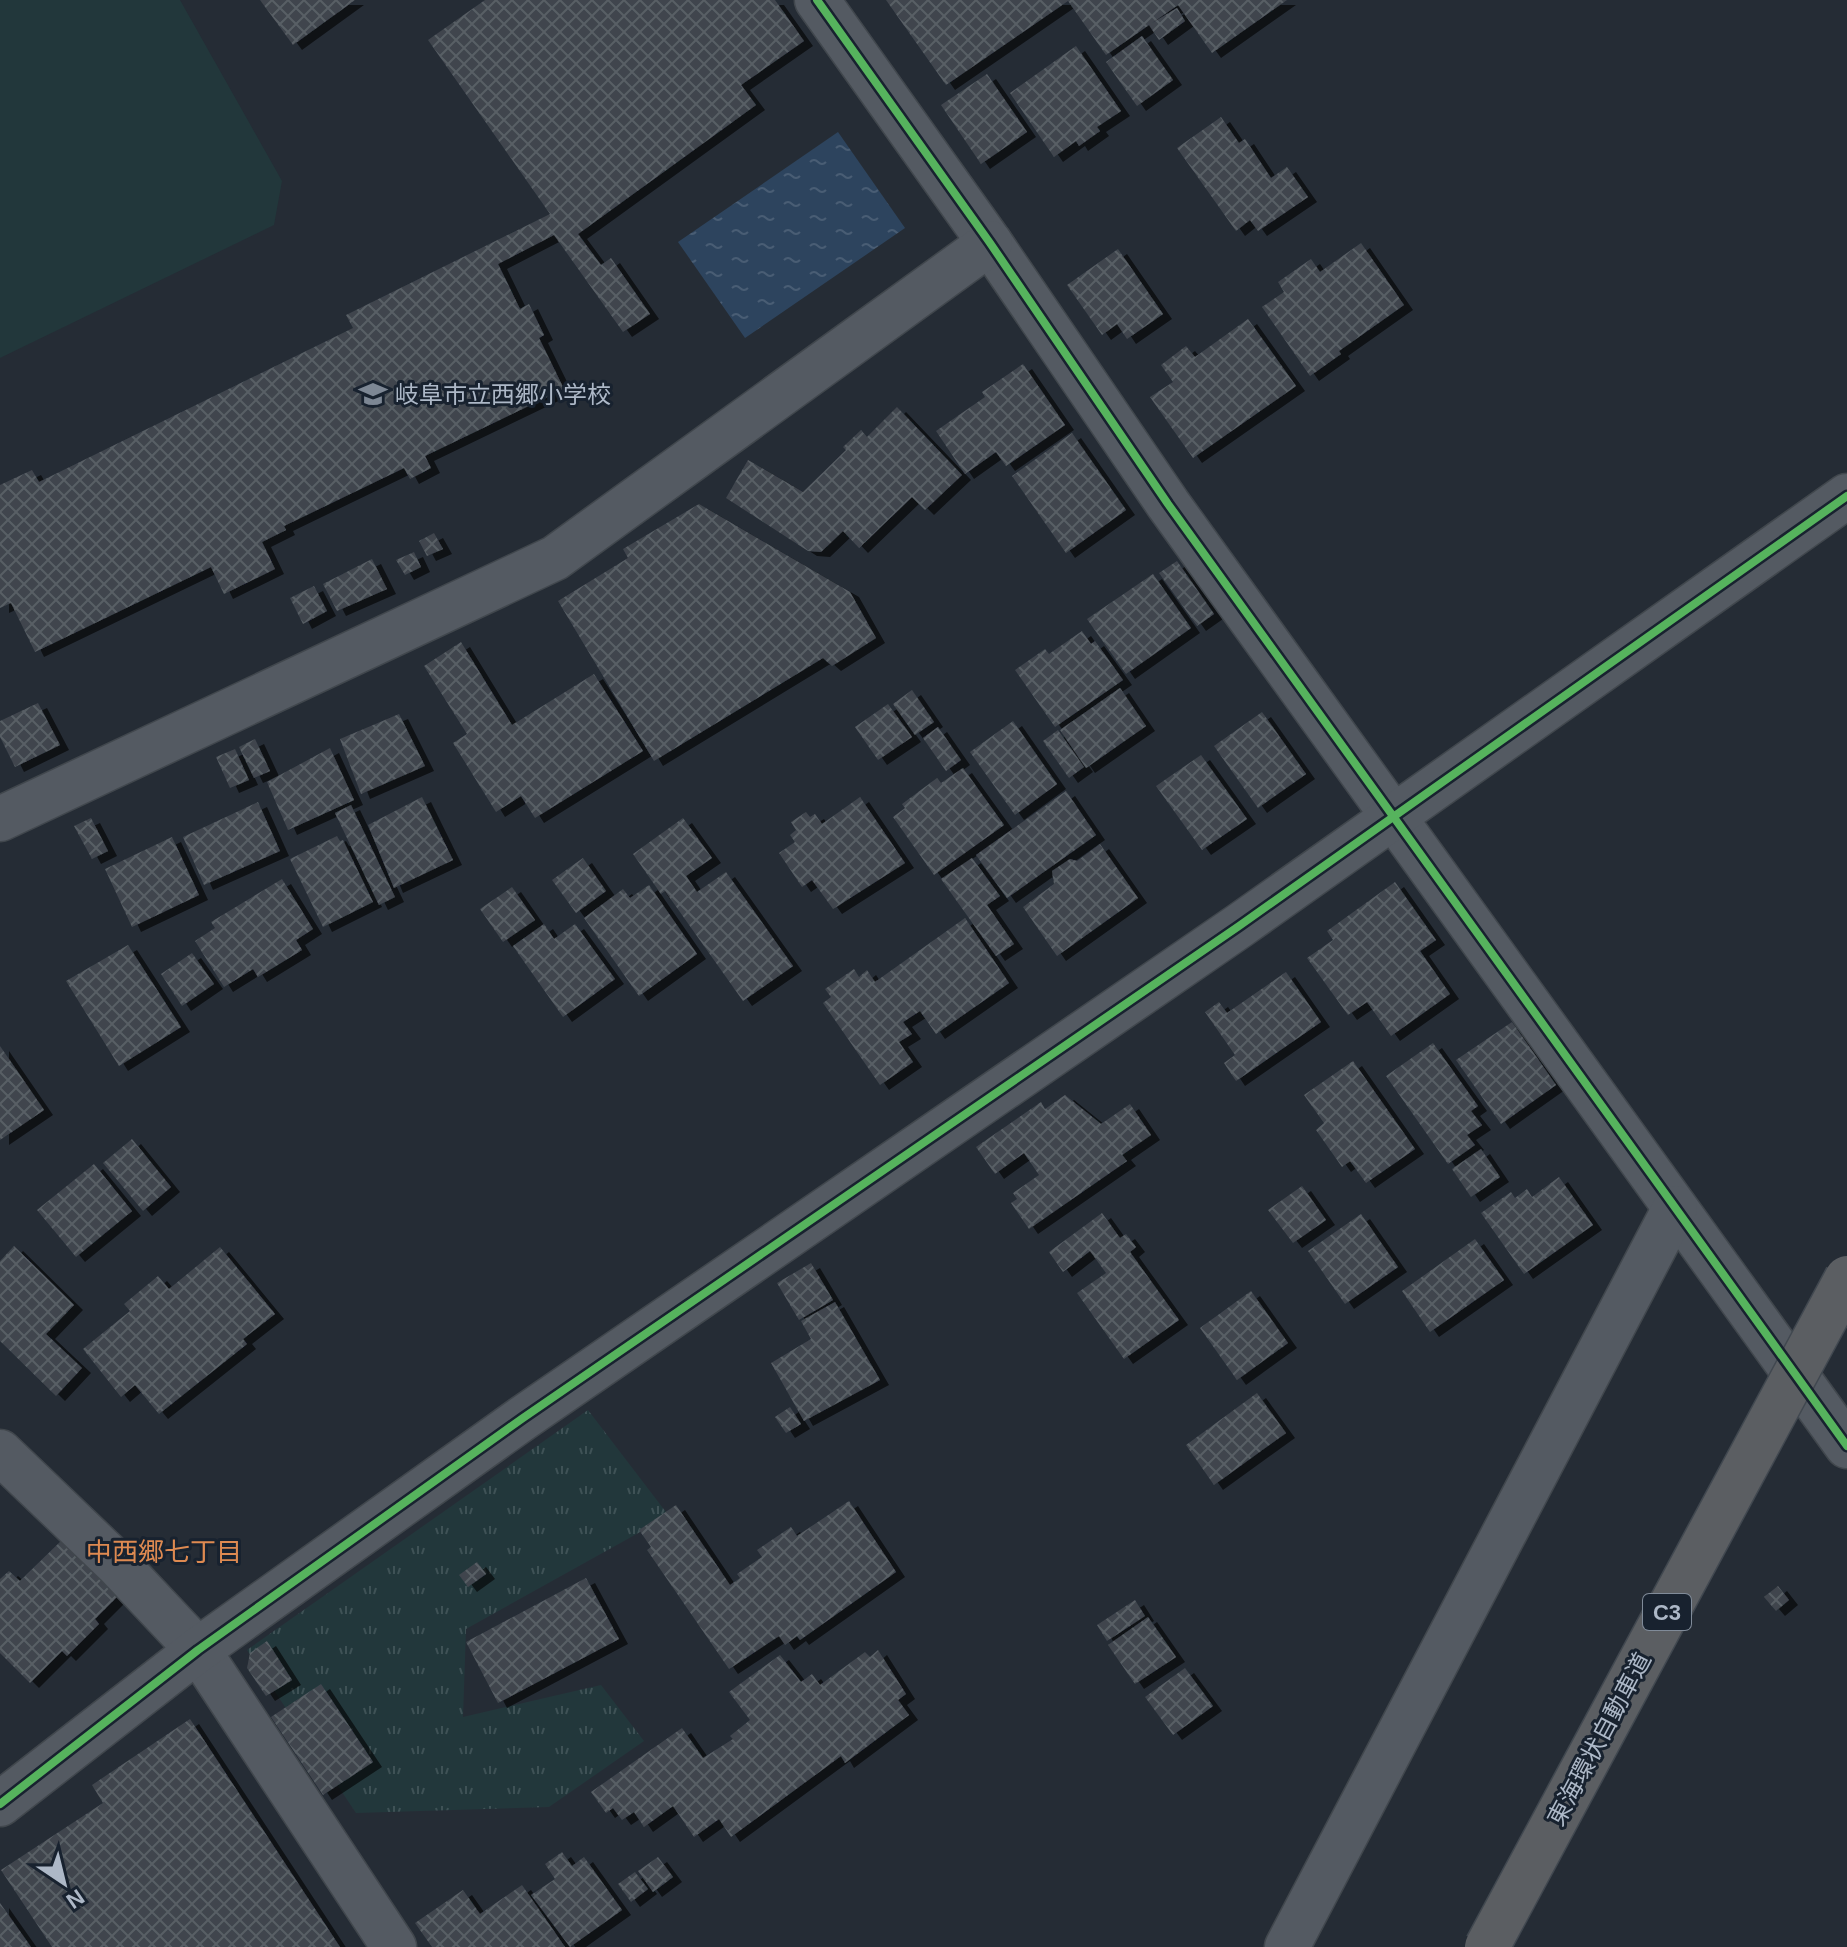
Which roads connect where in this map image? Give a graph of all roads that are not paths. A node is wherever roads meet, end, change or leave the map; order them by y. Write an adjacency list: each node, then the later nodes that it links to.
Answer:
1 (817, 0): 2 (street)
2 (990, 243): 4 (street); 5 (street)
3 (1847, 496): 4 (street)
4 (1393, 817): 6 (street); 10 (street)
5 (0, 819)
6 (1675, 1208): 8 (street); 13 (street)
7 (1847, 1278): 14 (highway, 東海環状自動車道 / C3, bridge)
8 (1847, 1446)
9 (0, 1452): 10 (street)
10 (198, 1650): 11 (street); 12 (street)
11 (0, 1804)
12 (394, 1947)
13 (1287, 1947)
14 (1487, 1947)

